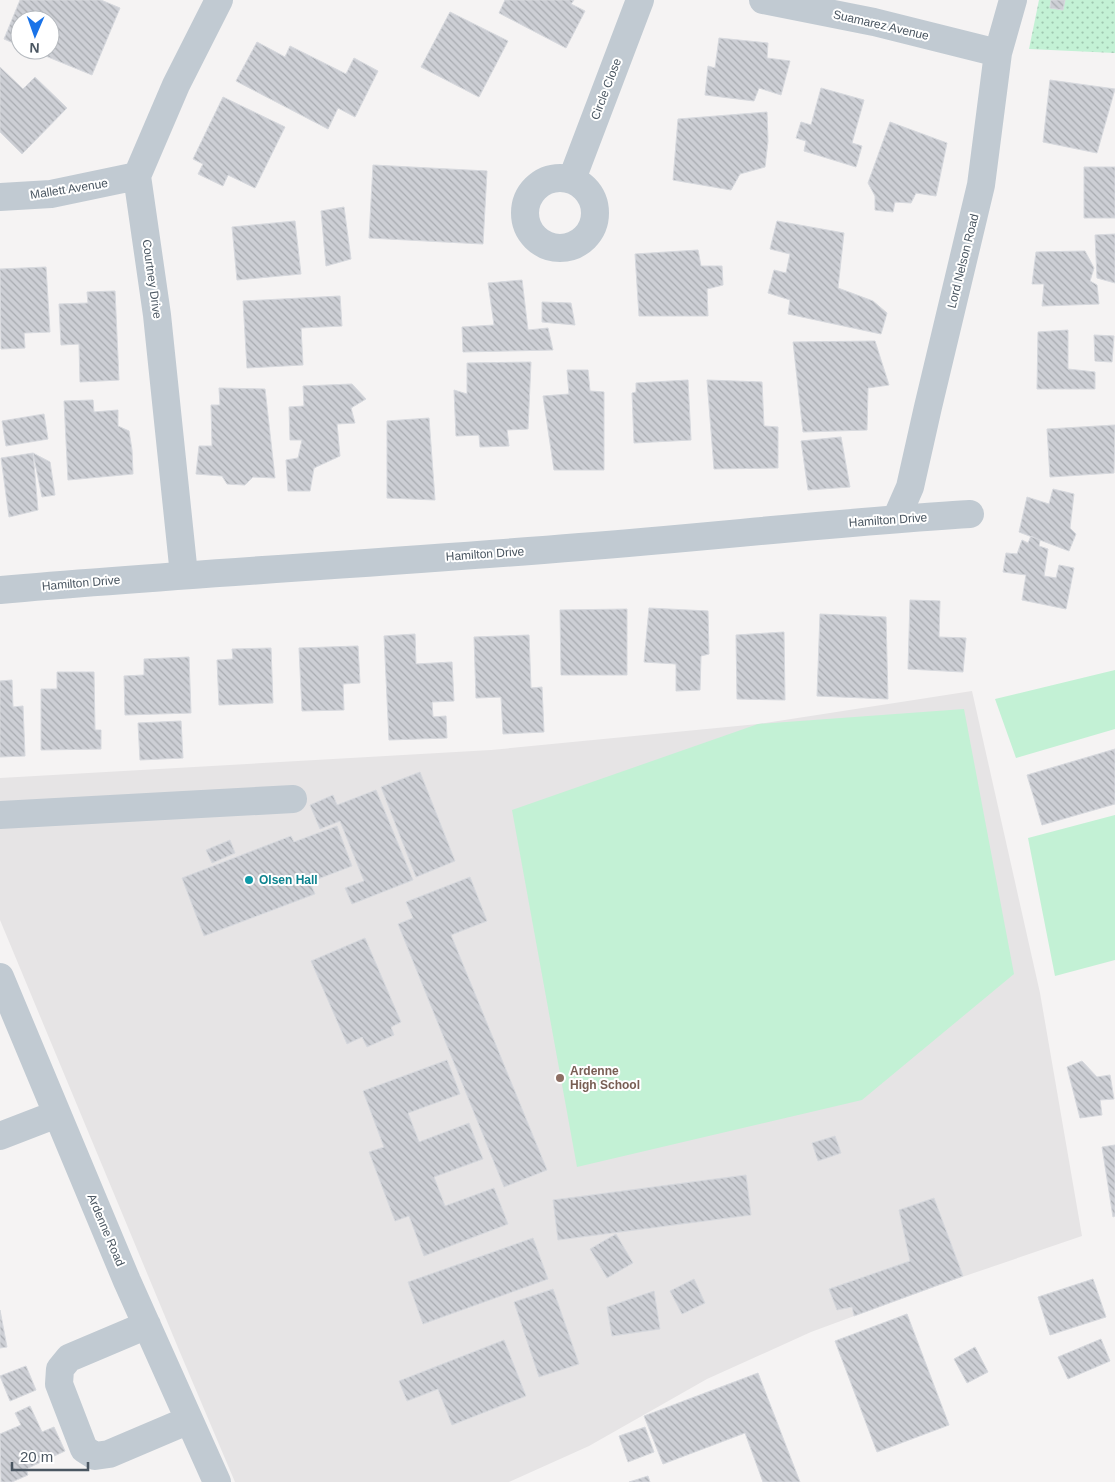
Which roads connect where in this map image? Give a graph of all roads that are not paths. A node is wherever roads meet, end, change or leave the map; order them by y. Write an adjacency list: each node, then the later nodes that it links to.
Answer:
1 (219, 0): 6 (street)
2 (640, 0): 7 (street, Circle Close)
3 (763, 0): 5 (street, Suamarez Avenue)
4 (1013, 0): 5 (street, Lord Nelson Road)
5 (998, 53): 10 (street, Lord Nelson Road)
6 (138, 176): 8 (street, Mallett Avenue); 11 (street, Courtney Drive)
7 (572, 179)
8 (0, 197)
9 (970, 514): 10 (street, Hamilton Drive)
10 (896, 518): 11 (street, Hamilton Drive)
11 (184, 576): 12 (street, Hamilton Drive)
12 (0, 590)
13 (293, 799): 14 (street)
14 (0, 815)
15 (0, 976): 16 (street, Ardenne Road)
16 (57, 1114): 17 (street); 18 (street, Ardenne Road)
17 (0, 1136)
18 (147, 1325): 19 (street, Ardenne Road); 19 (street)
19 (189, 1420): 20 (street, Ardenne Road)
20 (217, 1482)

